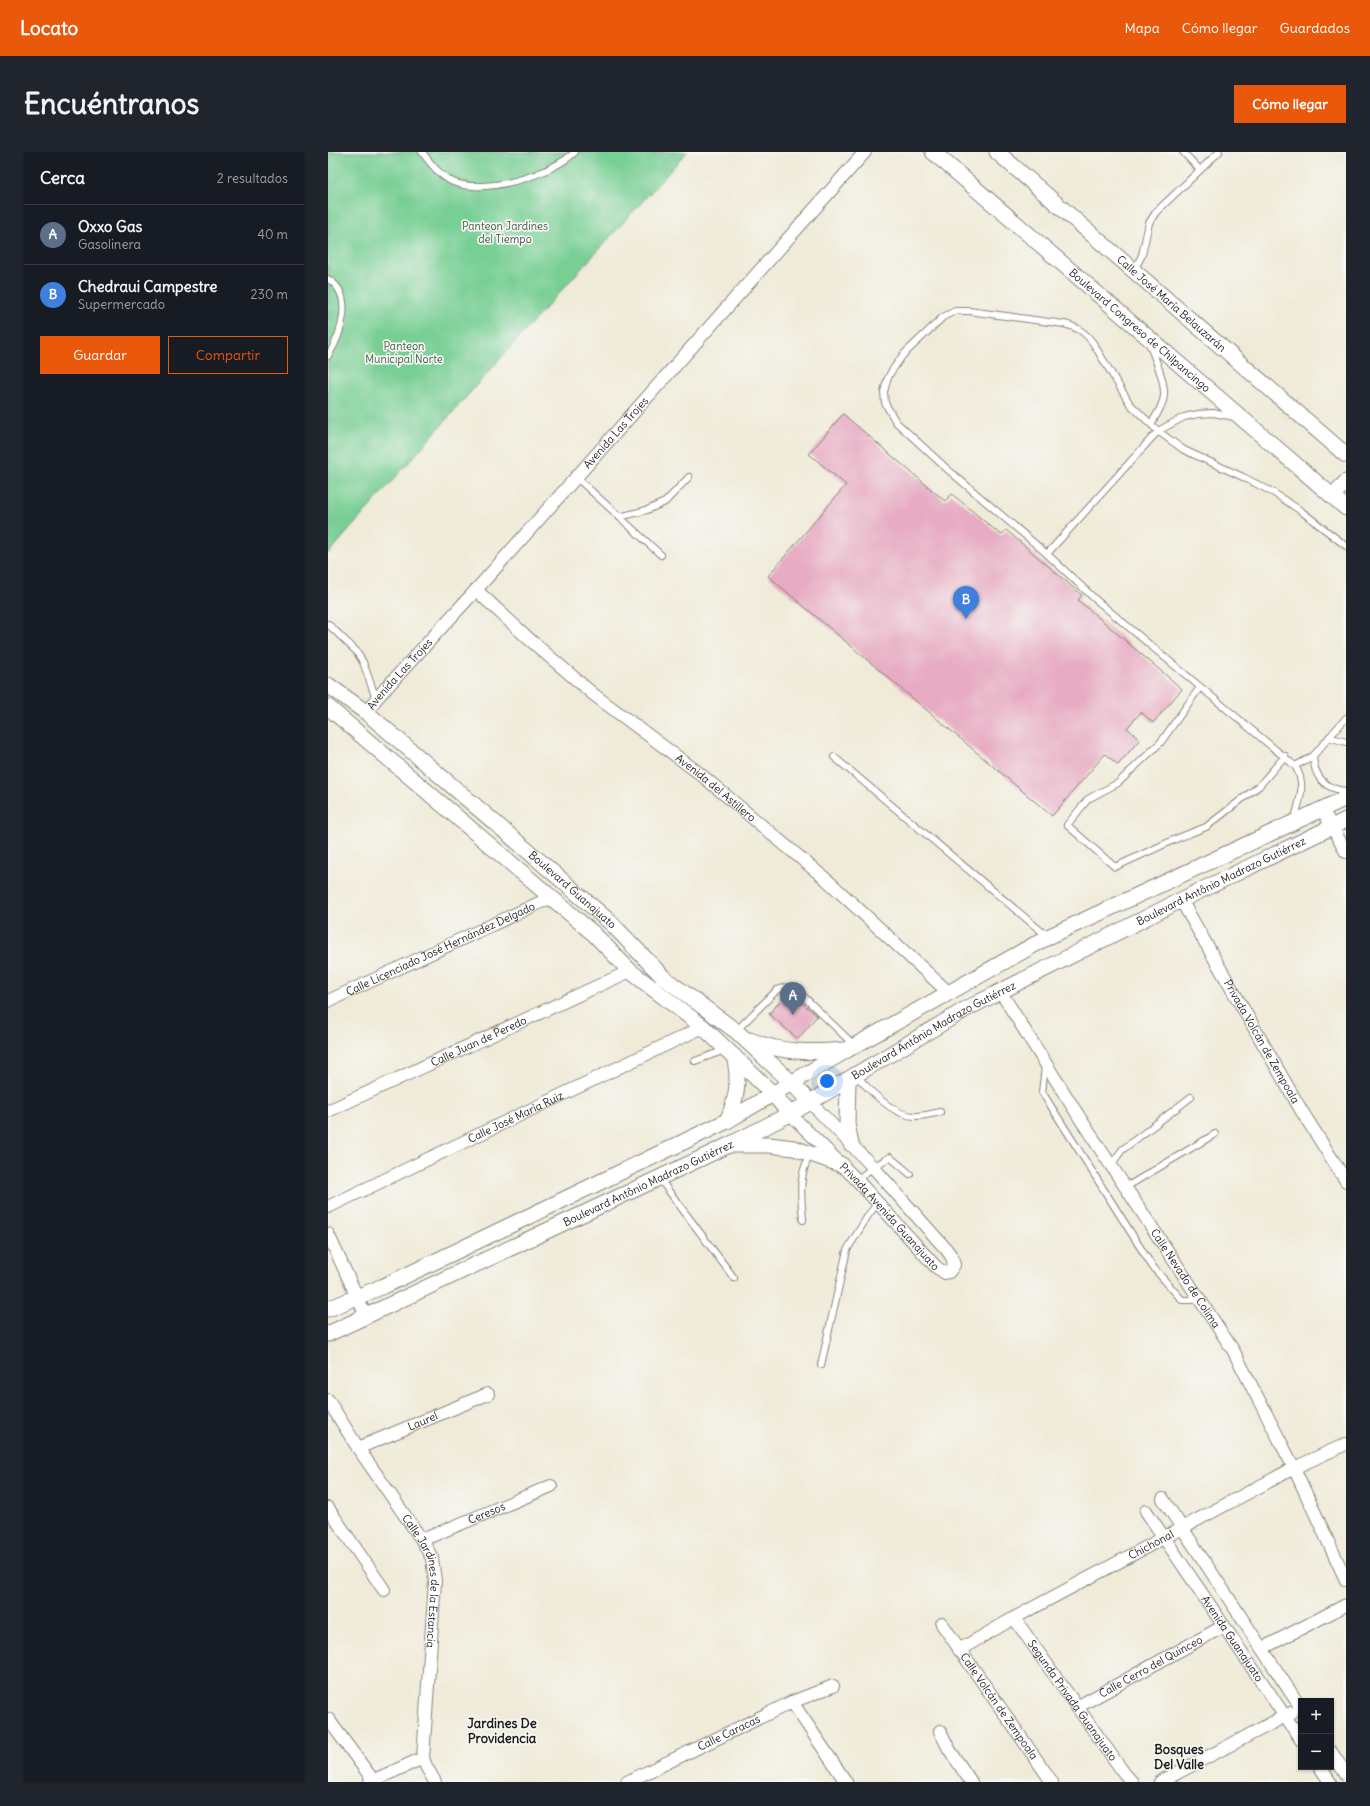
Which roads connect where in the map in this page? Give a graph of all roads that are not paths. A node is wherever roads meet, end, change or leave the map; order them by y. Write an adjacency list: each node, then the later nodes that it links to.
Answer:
1 (422, 152): 2 (lane)
2 (575, 152)
3 (865, 152): 17 (street, Avenida Las Trojes)
4 (933, 152): 11 (street, Boulevard Congreso de Chilpancingo)
5 (996, 152): 9 (street, Calle José María Belauzarán)
6 (1183, 152): 8 (lane)
7 (1219, 152): 8 (lane)
8 (1200, 170): 9 (lane)
9 (1134, 271): 16 (street, Calle José María Belauzarán)
10 (328, 278): 12 (lane)
11 (1146, 335): 13 (street, Boulevard Congreso de Chilpancingo); 14 (lane)
12 (328, 356)
13 (1240, 418): 15 (lane); 20 (street, Boulevard Congreso de Chilpancingo)
14 (1151, 424): 15 (lane); 24 (lane)
15 (1158, 431): 23 (lane); 24 (lane)
16 (1346, 455)
17 (576, 477): 22 (lane); 26 (street, Avenida Las Trojes)
18 (689, 477): 22 (lane)
19 (1346, 482): 20 (street)
20 (1332, 496): 21 (street, Boulevard Congreso de Chilpancingo)
21 (1346, 508)
22 (619, 517): 25 (lane)
23 (1346, 546)
24 (1047, 554): 29 (lane)
25 (661, 555)
26 (476, 590): 30 (street, Avenida Las Trojes); 52 (street, Avenida del Astillero)
27 (328, 624): 30 (lane)
28 (328, 684): 32 (street, Boulevard Guanajuato)
29 (1200, 687): 36 (lane); 36 (lane)
30 (376, 699): 32 (street, Avenida Las Trojes)
31 (328, 707): 47 (street, Boulevard Guanajuato)
32 (367, 713): 55 (street, Boulevard Guanajuato)
33 (1346, 718): 34 (lane)
34 (1329, 737): 35 (lane); 37 (lane)
35 (1346, 742)
36 (1285, 756): 39 (lane)
37 (1313, 756): 39 (lane); 40 (lane)
38 (834, 757): 49 (lane)
39 (1295, 766): 44 (lane)
40 (1346, 791)
41 (1346, 798): 42 (street, Boulevard Antônio Madrazo Gutiérrez)
42 (1322, 809): 44 (street, Boulevard Antônio Madrazo Gutiérrez); 45 (street)
43 (1346, 820): 45 (street, Boulevard Antônio Madrazo Gutiérrez)
44 (1293, 823): 49 (street, Boulevard Antônio Madrazo Gutiérrez)
45 (1332, 827): 46 (street); 48 (street, Boulevard Antônio Madrazo Gutiérrez)
46 (1346, 852)
47 (552, 897): 50 (street, Boulevard Guanajuato); 53 (street, Calle Licenciado José Hernández Delgado)
48 (1181, 900): 51 (street, Boulevard Antônio Madrazo Gutiérrez); 79 (street, Privada Volcán de Zempoala)
49 (1048, 938): 52 (street, Boulevard Antônio Madrazo Gutiérrez)
50 (630, 972): 54 (street, Boulevard Guanajuato); 65 (street, Calle Juan de Peredo)
51 (1000, 991): 59 (street, Calle Nevado de Colima); 60 (street, Boulevard Antônio Madrazo Gutiérrez)
52 (948, 992): 56 (street, Boulevard Antônio Madrazo Gutiérrez)
53 (328, 1000)
54 (703, 1028): 57 (street, Boulevard Guanajuato); 82 (street, Calle José María Ruiz)
55 (739, 1034): 56 (street); 56 (lane); 61 (street, Boulevard Guanajuato)
56 (851, 1048): 61 (street, Boulevard Antônio Madrazo Gutiérrez)
57 (730, 1053): 58 (lane); 62 (street, Boulevard Guanajuato); 68 (street)
58 (695, 1061)
59 (1046, 1064): 74 (street, Calle Nevado de Colima); 87 (lane)
60 (852, 1078): 64 (street, Boulevard Antônio Madrazo Gutiérrez); 66 (lane); 70 (street)
61 (792, 1083): 62 (street, Boulevard Antônio Madrazo Gutiérrez); 64 (street, Boulevard Guanajuato)
62 (774, 1094): 67 (street, Boulevard Guanajuato); 68 (street, Boulevard Antônio Madrazo Gutiérrez)
63 (1191, 1097): 74 (lane)
64 (810, 1102): 67 (street, Boulevard Antônio Madrazo Gutiérrez); 70 (street, Privada Avenida Guanajuato)
65 (328, 1111)
66 (940, 1112)
67 (790, 1114): 71 (street, Boulevard Antônio Madrazo Gutiérrez); 73 (street, Privada Avenida Guanajuato)
68 (728, 1121): 86 (street, Boulevard Antônio Madrazo Gutiérrez)
69 (1214, 1134): 80 (lane)
70 (851, 1144): 75 (street, Privada Avenida Guanajuato)
71 (728, 1145): 72 (street); 77 (street, Boulevard Antônio Madrazo Gutiérrez)
72 (810, 1152): 73 (street); 83 (lane)
73 (842, 1165): 78 (street, Privada Avenida Guanajuato)
74 (1111, 1165): 80 (street, Calle Nevado de Colima)
75 (873, 1167): 76 (lane); 78 (lane); 81 (street, Privada Avenida Guanajuato)
76 (910, 1174)
77 (659, 1178): 85 (lane); 89 (street, Boulevard Antônio Madrazo Gutiérrez)
78 (857, 1180): 81 (street, Privada Avenida Guanajuato)
79 (1346, 1181)
80 (1126, 1187): 87 (street, Calle Nevado de Colima)
81 (878, 1203): 91 (lane)
82 (328, 1206)
83 (804, 1220)
84 (328, 1234): 86 (street)
85 (734, 1278)
86 (357, 1296): 88 (street, Boulevard Antônio Madrazo Gutiérrez); 89 (street)
87 (1202, 1300): 96 (street, Calle Nevado de Colima)
88 (328, 1309)
89 (366, 1316): 90 (street, Boulevard Antônio Madrazo Gutiérrez)
90 (328, 1334)
91 (821, 1365)
92 (488, 1394): 95 (street, Laurel)
93 (328, 1400): 95 (street, Calle Jardines de la Estancia)
94 (1346, 1444): 96 (street, Chichonal)
95 (358, 1448): 103 (street, Calle Jardines de la Estancia)
96 (1294, 1468): 101 (street, Chichonal); 104 (street, Calle Nevado de Colima)
97 (551, 1486): 103 (street, Ceresos)
98 (1163, 1499): 101 (street)
99 (328, 1508): 105 (street)
100 (1146, 1511): 102 (street)
101 (1181, 1529): 102 (street, Chichonal); 110 (street, Avenida Guanajuato)
102 (1163, 1538): 107 (street, Chichonal); 109 (street, Avenida Guanajuato)
103 (422, 1540): 122 (street, Calle Jardines de la Estancia)
104 (1346, 1580)
105 (384, 1590)
106 (1346, 1605): 110 (street)
107 (1014, 1618): 111 (street, Chichonal); 115 (street, Segunda Privada Guanajuato)
108 (942, 1624): 111 (street)
109 (1224, 1626): 115 (street, Calle Cerro del Quinceo); 117 (street, Avenida Guanajuato)
110 (1263, 1648): 114 (street, Avenida Guanajuato)
111 (959, 1650): 130 (street, Calle Volcán de Zempoala)
112 (833, 1686): 113 (street, Calle Caracas)
113 (792, 1702): 127 (street, Calle Caracas); 128 (street)
114 (1298, 1703)
115 (1077, 1707): 131 (street, Segunda Privada Guanajuato)
116 (1298, 1710): 117 (street)
117 (1285, 1717): 120 (street, Avenida Guanajuato); 132 (street)
118 (328, 1719): 125 (street)
119 (940, 1731): 129 (street)
120 (1298, 1736)
121 (1334, 1756): 124 (street)
122 (423, 1758): 125 (street); 126 (street, Calle Jardines de la Estancia)
123 (1322, 1770): 133 (street)
124 (1346, 1773)
125 (372, 1781)
126 (435, 1782)
127 (627, 1782)
128 (846, 1782)
129 (971, 1782)
130 (1052, 1782)
131 (1132, 1782)
132 (1160, 1782)
133 (1330, 1782)

